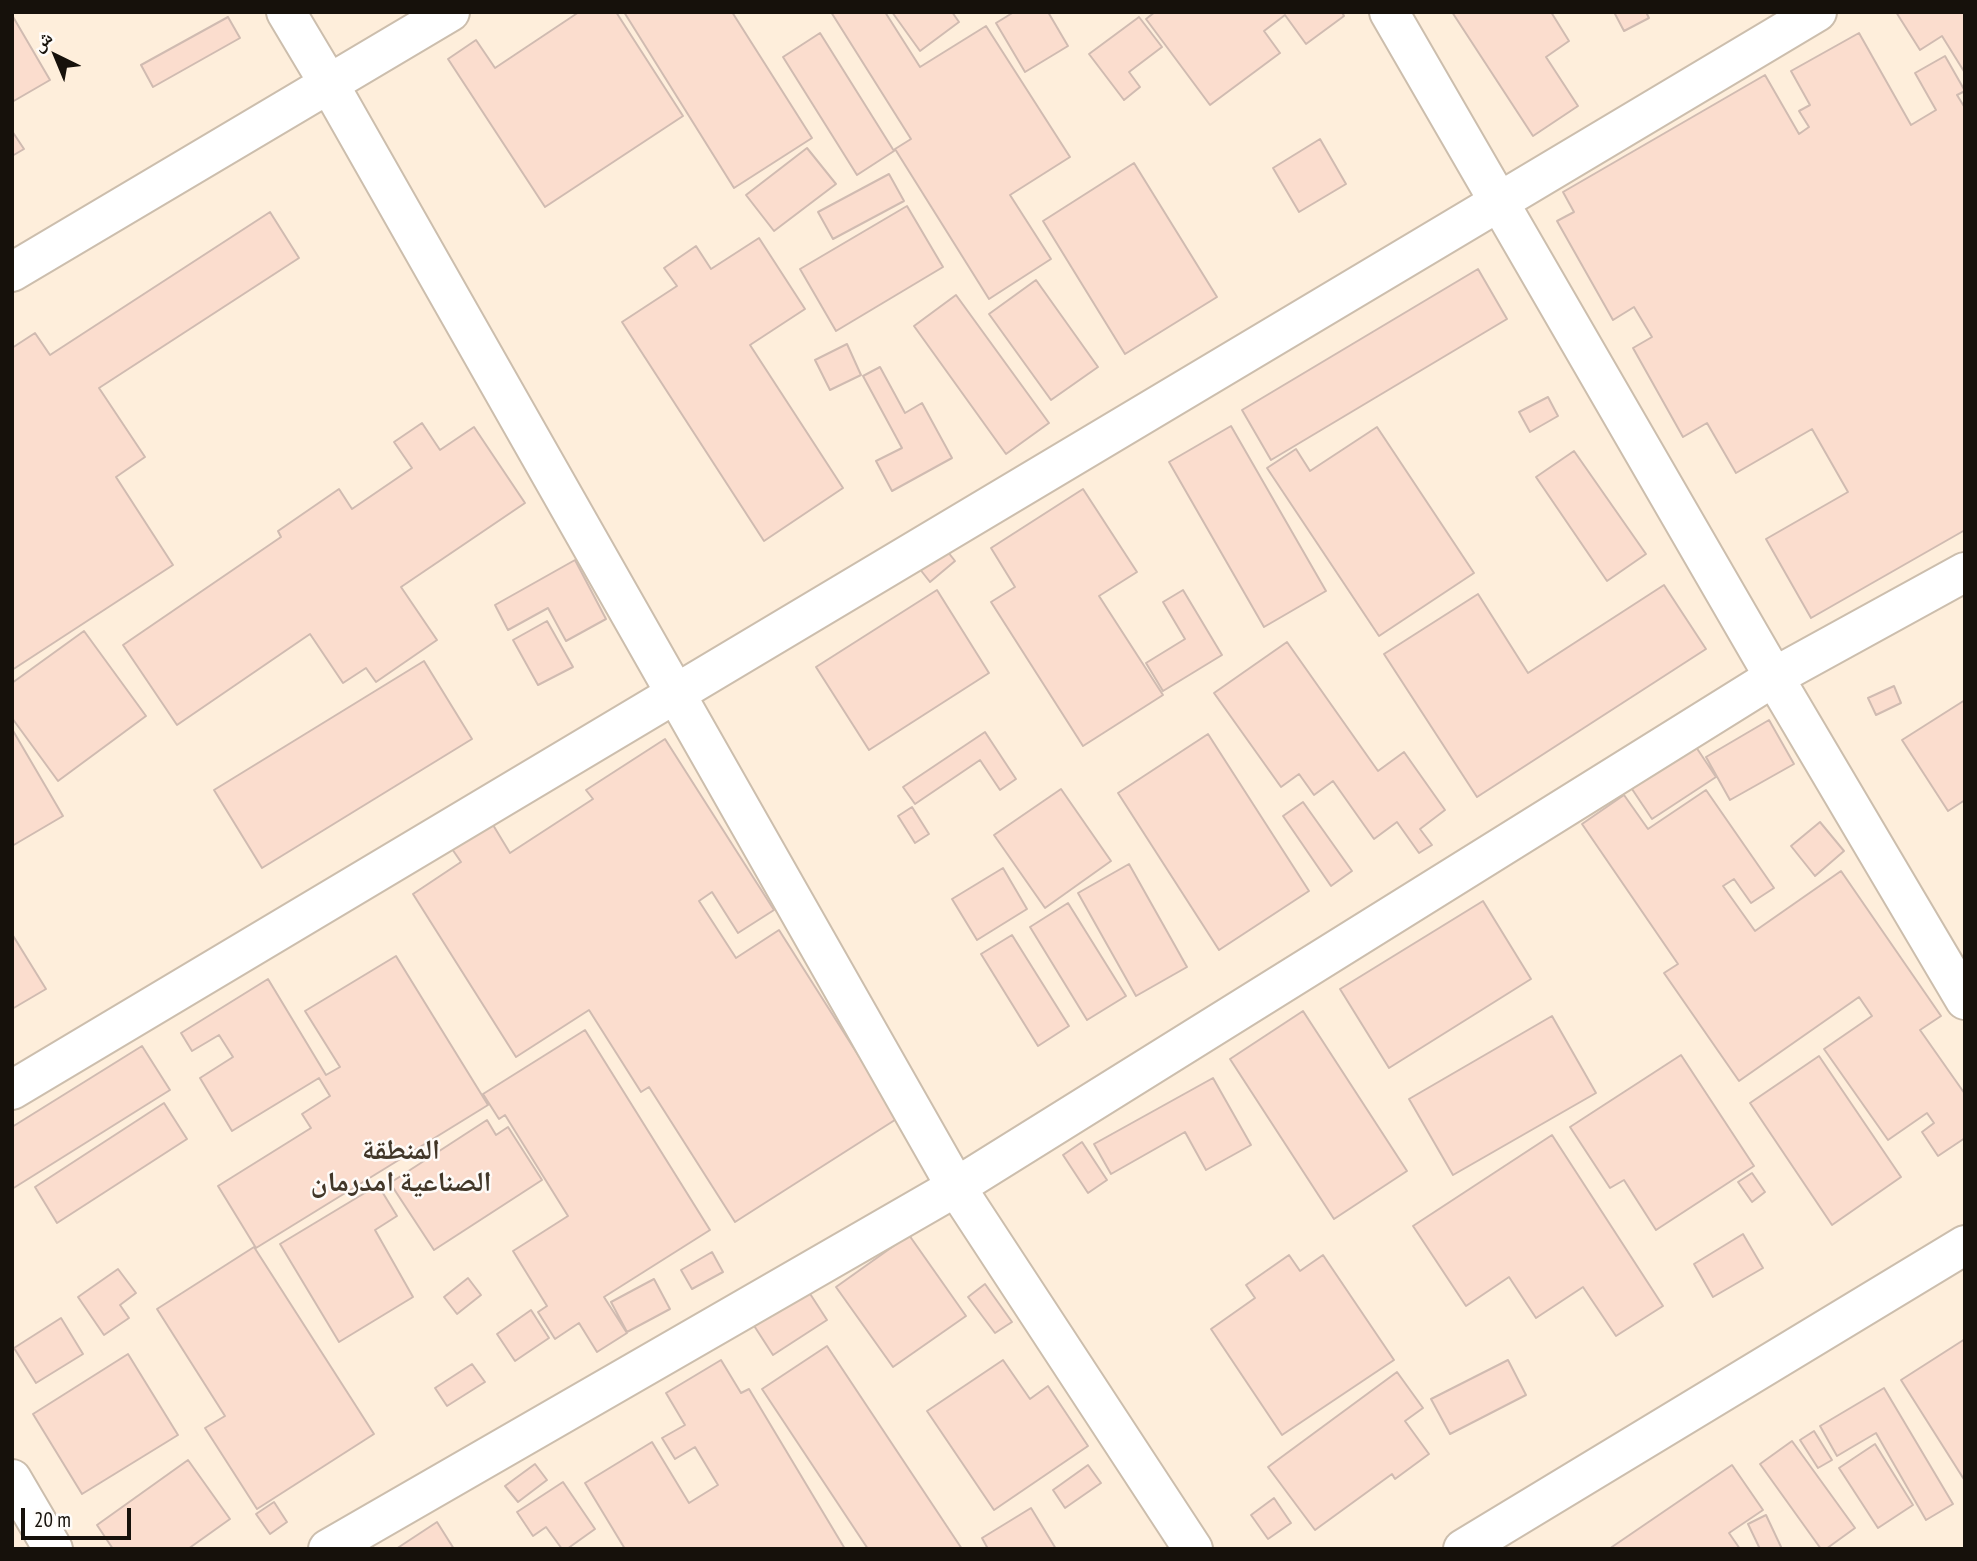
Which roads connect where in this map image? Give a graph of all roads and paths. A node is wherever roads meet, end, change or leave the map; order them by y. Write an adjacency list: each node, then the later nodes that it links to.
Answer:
1 (286, 12): 5 (street)
2 (450, 12): 5 (street)
3 (1389, 12): 6 (street)
4 (1817, 12): 6 (street)
5 (329, 84): 7 (street); 10 (street)
6 (1499, 201): 9 (street); 10 (street)
7 (12, 272)
8 (1965, 572): 9 (street)
9 (1774, 677): 11 (street); 13 (street)
10 (677, 695): 12 (street); 13 (street)
11 (1965, 1000)
12 (12, 1090)
13 (956, 1187): 17 (street); 18 (street)
14 (1965, 1245): 19 (street)
15 (12, 1479): 16 (street)
16 (53, 1549)
17 (328, 1549)
18 (1193, 1549)
19 (1463, 1549)

